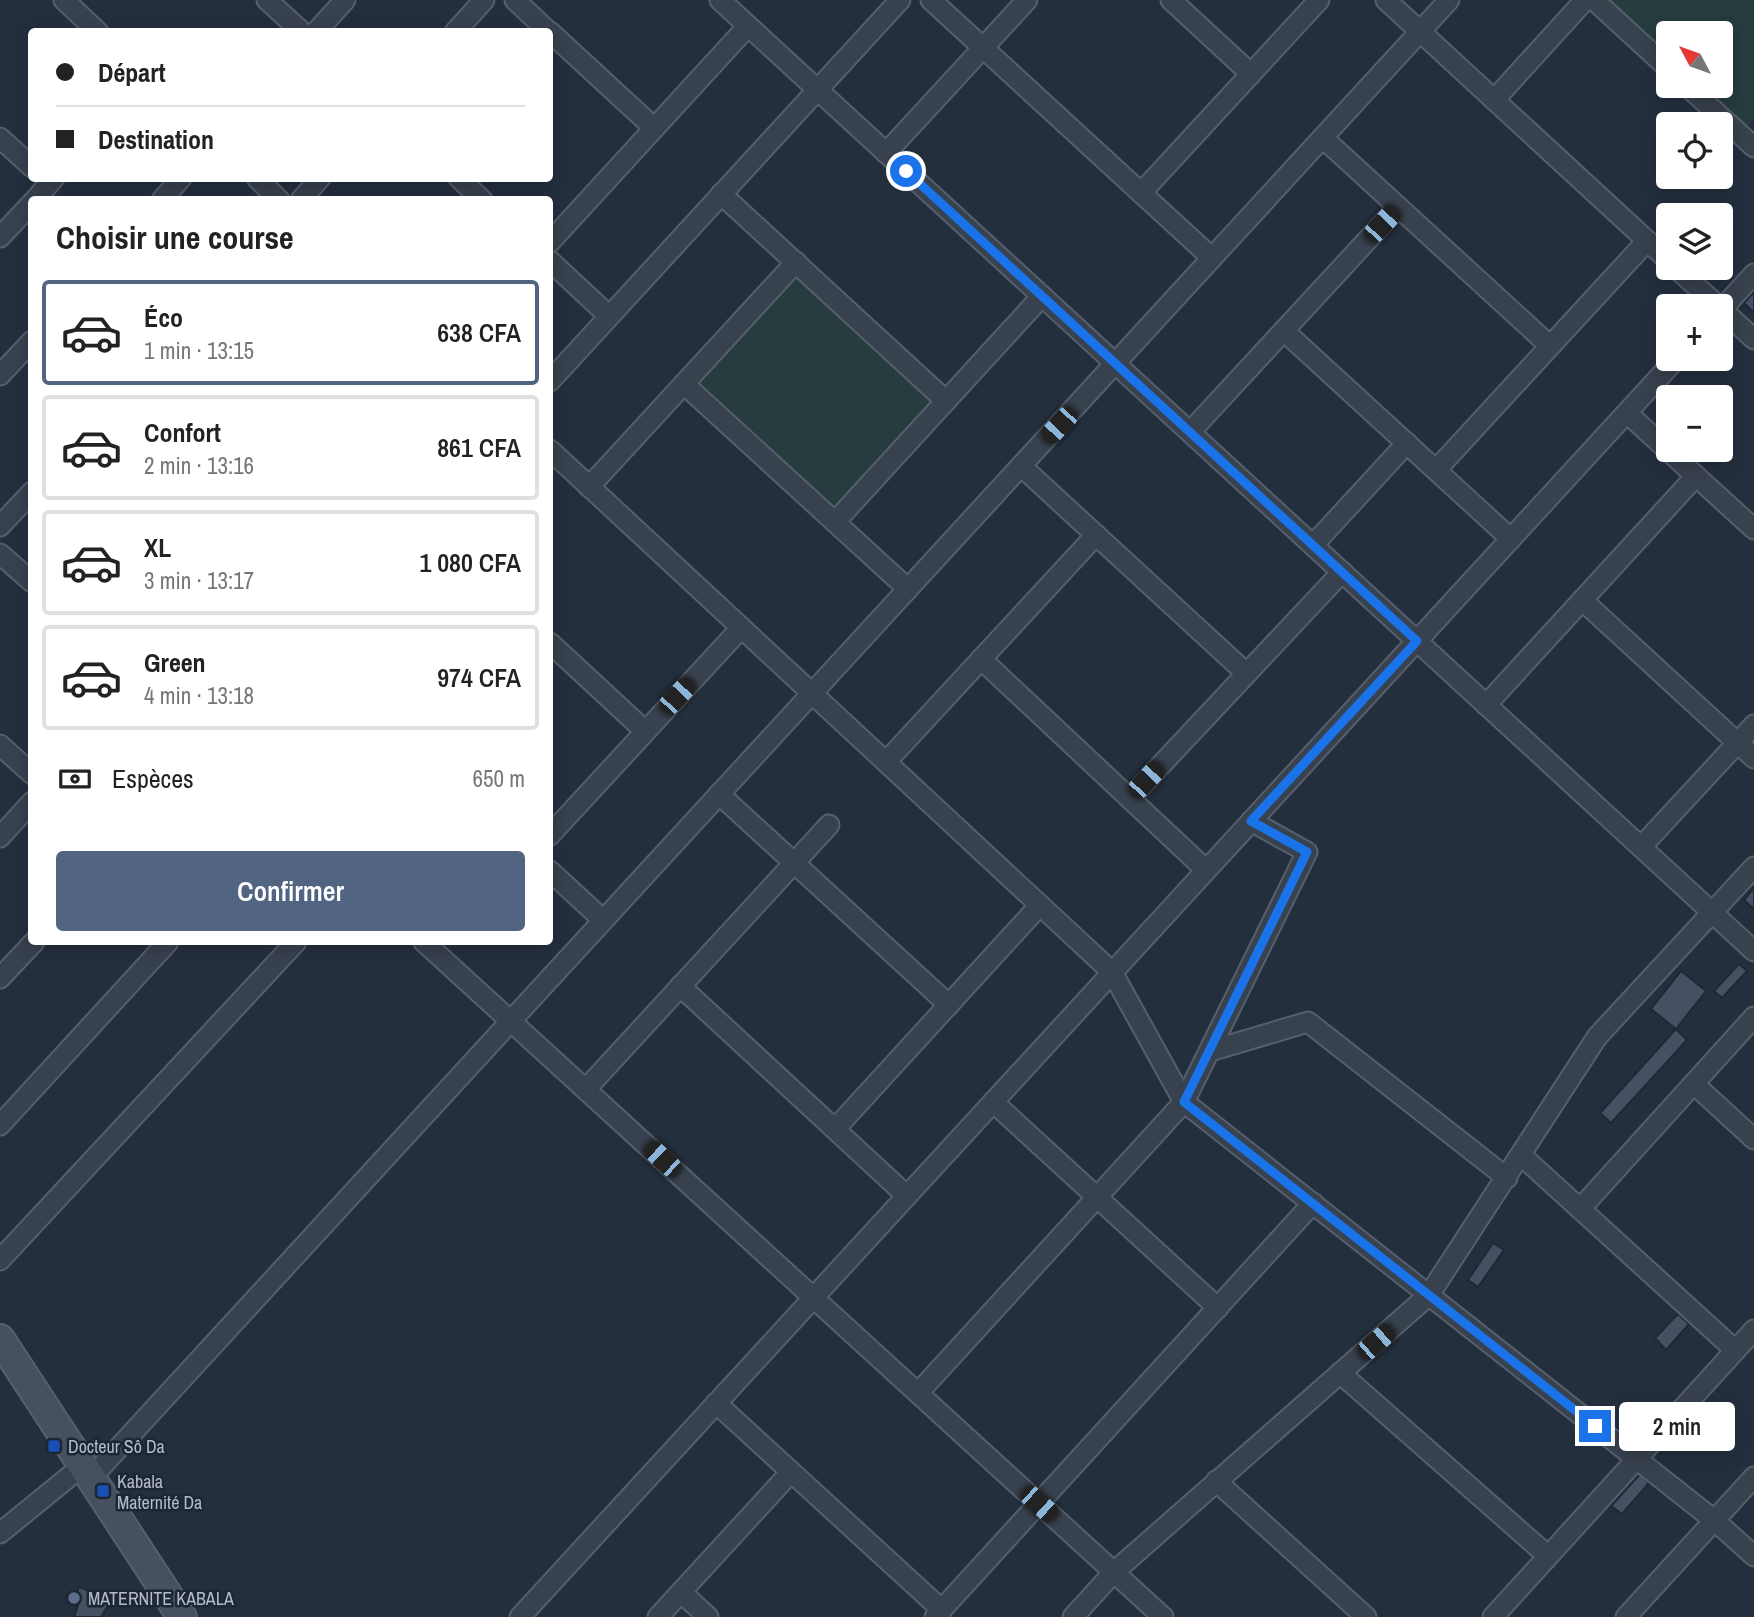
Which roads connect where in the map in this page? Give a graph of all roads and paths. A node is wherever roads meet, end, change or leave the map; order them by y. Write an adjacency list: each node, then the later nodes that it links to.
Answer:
1 (64, 0): 17 (street)
2 (267, 0): 18 (street)
3 (345, 0): 19 (street)
4 (484, 0): 20 (street)
5 (514, 0): 21 (street)
6 (720, 0): 16 (street)
7 (900, 0): 27 (street)
8 (931, 0): 24 (street)
9 (1027, 0): 24 (street)
10 (1171, 0): 26 (street)
11 (1319, 0): 26 (street)
12 (1386, 0): 22 (street)
13 (1449, 0): 22 (street)
14 (1585, 0): 29 (street)
15 (1594, 0): 25 (street)
16 (748, 26): 27 (street); 30 (street)
17 (94, 28)
18 (298, 28)
19 (320, 28)
20 (460, 28)
21 (545, 28)
22 (1420, 32): 29 (street); 33 (street)
23 (553, 36): 30 (street)
24 (983, 48): 34 (street); 41 (street)
25 (1656, 57)
26 (1251, 74): 41 (street)
27 (817, 89): 34 (street); 42 (street)
28 (1702, 98): 31 (street)
29 (1494, 100): 52 (street)
30 (654, 128): 51 (street)
31 (1751, 137)
32 (0, 138): 35 (street)
33 (1323, 138): 49 (street); 54 (street)
34 (886, 153): 60 (street)
35 (28, 163)
36 (47, 182): 43 (street)
37 (178, 182): 44 (street)
38 (261, 182): 45 (street)
39 (317, 182): 46 (street)
40 (463, 182): 47 (street)
41 (1141, 193): 54 (street)
42 (721, 194): 55 (street); 62 (street)
43 (37, 196)
44 (165, 196)
45 (275, 196)
46 (304, 196)
47 (478, 196)
48 (28, 206): 50 (street)
49 (1398, 207): 64 (street); 67 (street)
50 (0, 237)
51 (553, 239)
52 (1647, 241): 53 (street); 67 (street)
53 (1656, 249)
54 (1212, 258): 68 (street)
55 (796, 262): 72 (street); 73 (street)
56 (553, 264): 62 (street)
57 (1754, 274): 61 (street)
58 (1689, 280): 59 (street)
59 (1704, 294)
60 (1042, 296): 68 (street); 73 (street)
61 (1733, 296)
62 (609, 316): 71 (street)
63 (1733, 320): 65 (street)
64 (1284, 331): 75 (street); 76 (street)
65 (1754, 339)
66 (28, 345): 69 (street)
67 (1550, 346): 79 (street)
68 (1115, 363): 75 (street); 78 (street)
69 (3, 367)
70 (1665, 371): 74 (street)
71 (553, 378)
72 (684, 384): 81 (street); 83 (street)
73 (946, 401): 83 (street)
74 (1627, 412): 80 (street); 87 (street)
75 (1190, 432): 88 (street)
76 (1407, 443): 79 (street); 88 (street)
77 (553, 453): 81 (street)
78 (1021, 466): 86 (street); 92 (street)
79 (1436, 470): 87 (street)
80 (1696, 476): 85 (street); 93 (street)
81 (589, 487): 94 (street)
82 (28, 496): 84 (street)
83 (835, 522): 92 (street)
84 (0, 526)
85 (1754, 530)
86 (1096, 535): 97 (street); 98 (street)
87 (1511, 539): 95 (street)
88 (1313, 545): 90 (street)
89 (0, 554): 91 (street)
90 (1342, 572): 95 (street); 98 (street)
91 (28, 578)
92 (908, 589): 99 (street)
93 (1582, 600): 100 (street); 103 (street)
94 (741, 628): 99 (street); 102 (street)
95 (1417, 641): 100 (street); 111 (street)
96 (553, 646): 102 (street)
97 (981, 659): 106 (street); 109 (street)
98 (1246, 673): 109 (street)
99 (812, 694): 106 (street); 108 (street)
100 (1486, 705): 115 (street)
101 (1754, 725): 103 (street)
102 (645, 731): 113 (street)
103 (1737, 743): 105 (street); 115 (street)
104 (0, 745): 107 (street)
105 (1754, 758)
106 (886, 762): 120 (street)
107 (28, 770)
108 (719, 794): 116 (street); 122 (street)
109 (1130, 798): 118 (street)
110 (28, 806): 114 (street)
111 (1251, 821): 118 (street); 134 (street)
112 (829, 825): 116 (street)
113 (553, 832)
114 (0, 837)
115 (1641, 847): 121 (street)
116 (794, 863): 130 (street); 131 (street)
117 (1754, 867): 121 (street)
118 (1206, 870): 128 (street)
119 (553, 874): 122 (street)
120 (1040, 905): 128 (street); 131 (street)
121 (1712, 912): 127 (street); 142 (street)
122 (603, 920): 133 (street)
123 (31, 945): 129 (street)
124 (165, 945): 139 (street)
125 (293, 945): 148 (street)
126 (427, 945): 133 (street)
127 (1754, 951)
128 (1112, 972): 137 (street); 138 (street)
129 (1, 976)
130 (680, 986): 136 (street); 140 (street)
131 (949, 1005): 140 (street)
132 (1754, 1017): 135 (street)
133 (511, 1021): 136 (street); 160 (street)
134 (1210, 1051): 138 (street); 143 (street)
135 (1693, 1084): 141 (street); 147 (street)
136 (586, 1089): 150 (street)
137 (993, 1102): 144 (street); 145 (street)
138 (1184, 1102): 145 (street); 146 (street)
139 (0, 1125)
140 (835, 1129): 144 (street)
141 (1754, 1139)
142 (1522, 1156): 143 (street); 147 (street)
143 (1507, 1178): 149 (street)
144 (907, 1196): 150 (street)
145 (1097, 1198): 151 (street); 156 (street)
146 (1313, 1203): 149 (street); 151 (street)
147 (1580, 1209): 154 (street)
148 (0, 1260)
149 (1429, 1295): 155 (street); 158 (street)
150 (813, 1297): 156 (street); 157 (street)
151 (1218, 1308): 163 (street)
152 (1754, 1329): 154 (street)
153 (0, 1339): 160 (main road)
154 (1735, 1350): 158 (street)
155 (1340, 1373): 162 (street); 166 (street)
156 (918, 1393): 163 (street)
157 (716, 1403): 159 (street); 172 (street)
158 (1636, 1459): 164 (street); 166 (street)
159 (791, 1472): 169 (street); 170 (street)
160 (85, 1473): 165 (street); 171 (main road)
161 (1754, 1477): 164 (street)
162 (1216, 1481): 168 (street); 177 (street)
163 (1039, 1504): 168 (street); 170 (street)
164 (1714, 1520): 167 (street); 179 (street)
165 (0, 1533)
166 (1548, 1556): 178 (street)
167 (1754, 1556)
168 (1114, 1572): 175 (street); 176 (street)
169 (681, 1592): 173 (street); 174 (street)
170 (939, 1613)
171 (182, 1617)
172 (520, 1617)
173 (659, 1617)
174 (708, 1617)
175 (1073, 1617)
176 (1163, 1617)
177 (1366, 1617)
178 (1493, 1617)
179 (1626, 1617)

